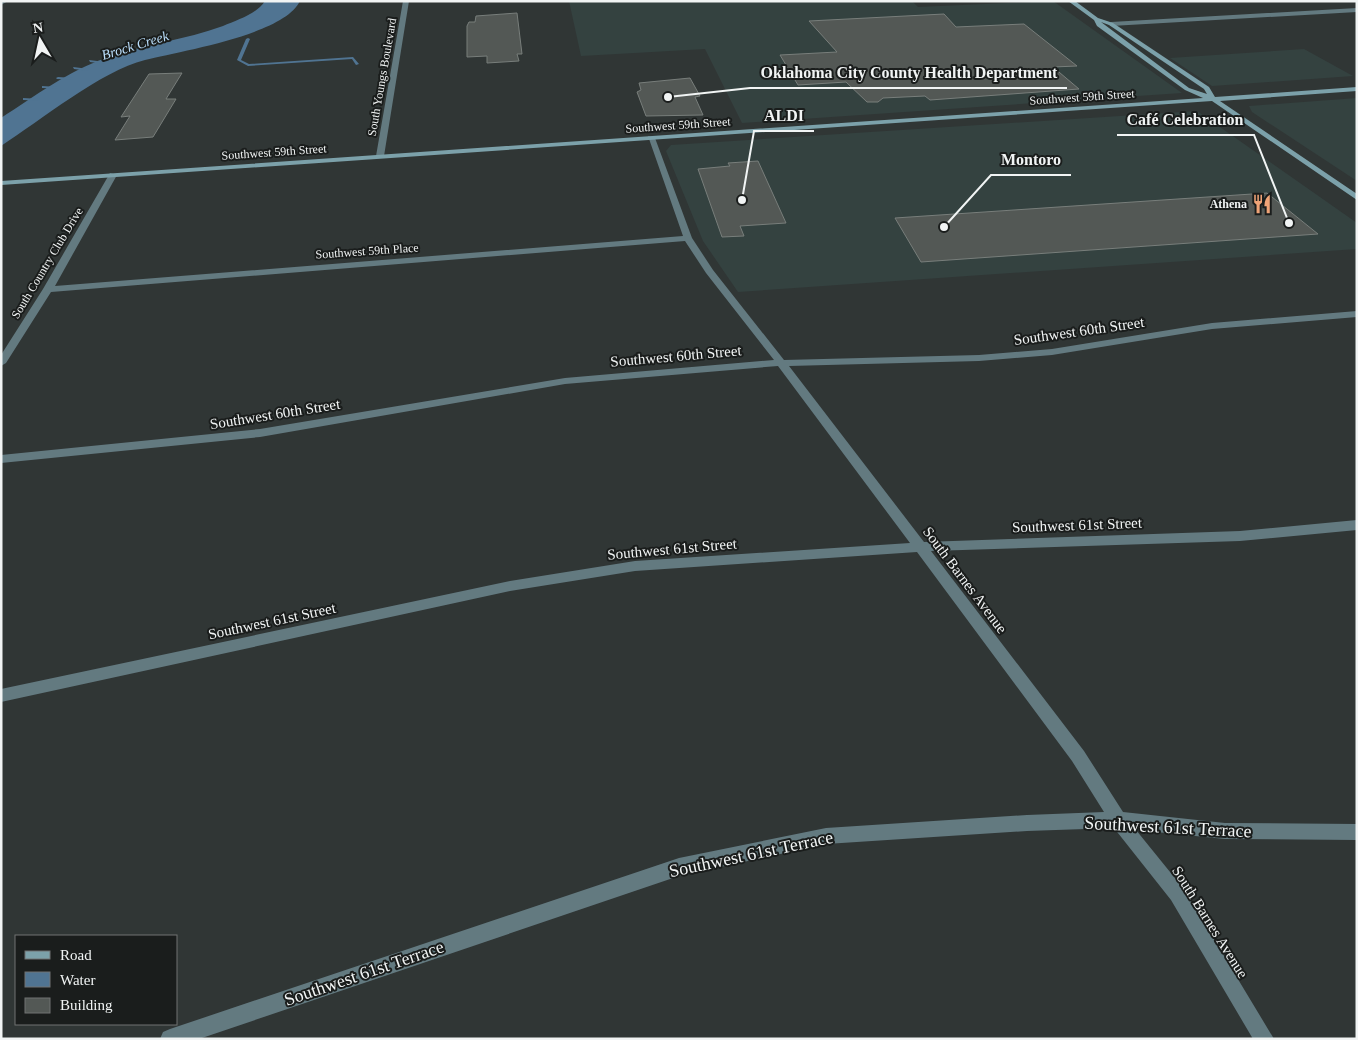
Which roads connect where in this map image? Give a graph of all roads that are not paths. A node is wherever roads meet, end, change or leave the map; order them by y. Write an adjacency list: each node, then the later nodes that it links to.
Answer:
1 (406, 1): 9 (street, South Youngs Boulevard)
2 (1071, 1): 4 (main road)
3 (1357, 10): 5 (street)
4 (1096, 19): 5 (main road); 7 (main road)
5 (1111, 24): 7 (main road)
6 (1357, 89): 7 (main road, Southwest 59th Street)
7 (1213, 99): 8 (main road, Southwest 59th Street); 12 (main road)
8 (651, 138): 9 (main road, Southwest 59th Street); 13 (street, South Barnes Avenue)
9 (380, 156): 10 (main road, Southwest 59th Street)
10 (113, 175): 11 (main road, Southwest 59th Street); 14 (street, South Country Club Drive)
11 (1, 183)
12 (1357, 198)
13 (688, 238): 14 (street, Southwest 59th Place); 17 (street, South Barnes Avenue)
14 (48, 289): 16 (street, South Country Club Drive)
15 (1357, 314): 17 (street, Southwest 60th Street)
16 (1, 363)
17 (781, 363): 18 (street, Southwest 60th Street); 20 (street, South Barnes Avenue)
18 (1, 459)
19 (1357, 525): 20 (street, Southwest 61st Street)
20 (919, 547): 21 (street, Southwest 61st Street); 22 (street, South Barnes Avenue)
21 (1, 696)
22 (1118, 820): 23 (street, Southwest 61st Terrace); 24 (street, Southwest 61st Terrace); 25 (street, South Barnes Avenue)
23 (1357, 832)
24 (170, 1039)
25 (1264, 1039)

